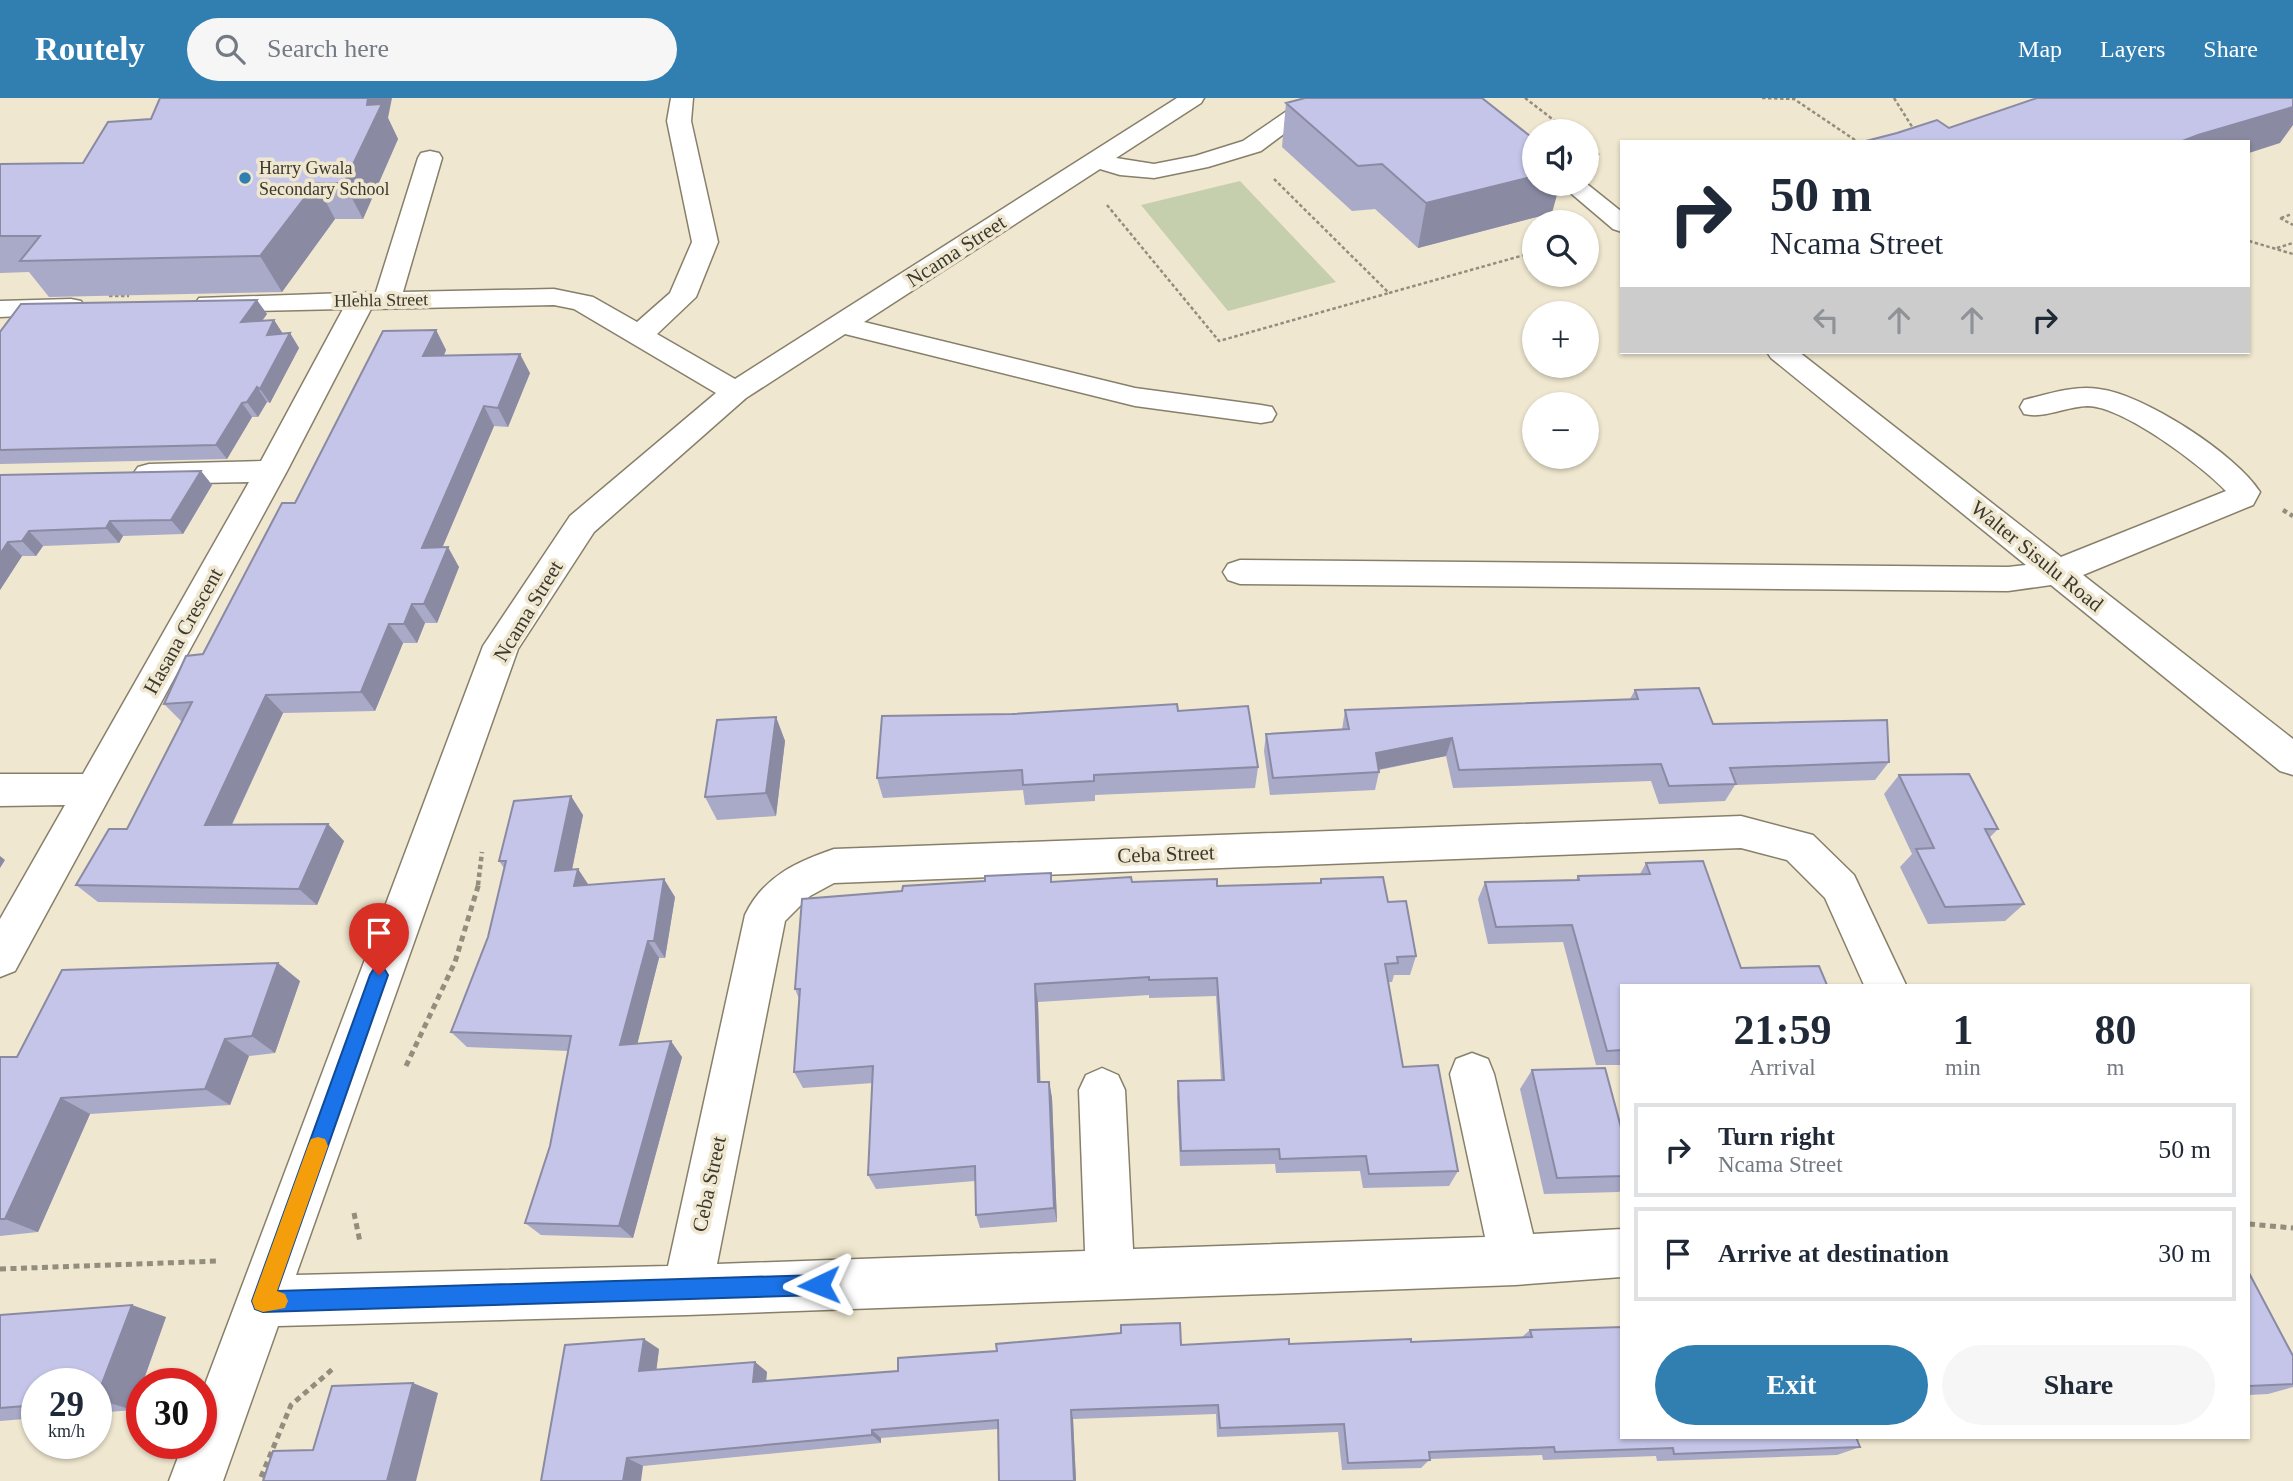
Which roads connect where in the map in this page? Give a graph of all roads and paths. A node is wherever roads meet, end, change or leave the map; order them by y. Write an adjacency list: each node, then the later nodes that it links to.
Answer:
1 (682, 98): 29 (street)
2 (1193, 98): 12 (street, Ncama Street)
3 (1321, 98): 10 (street)
4 (1525, 98): 7 (path)
5 (1762, 98): 9 (path)
6 (1894, 98): 8 (path)
7 (1552, 119)
8 (1917, 136)
9 (1855, 140)
10 (1252, 146): 12 (street); 23 (path)
11 (430, 158): 24 (street, Hasana Crescent)
12 (1097, 159): 28 (street, Ncama Street)
13 (1587, 196): 16 (street)
14 (1102, 199): 23 (path)
15 (2292, 214): 17 (path)
16 (1620, 222)
17 (2293, 225)
18 (2250, 240): 20 (path)
19 (2293, 243): 20 (path)
20 (2276, 249): 21 (path)
21 (2293, 254)
22 (1522, 256): 23 (path)
23 (1389, 293)
24 (374, 300): 25 (street, Hlehla Street); 29 (street, Hlehla Street); 34 (street, Hasana Crescent)
25 (180, 305)
26 (97, 307): 27 (street)
27 (0, 309)
28 (842, 325): 31 (street, Ncama Street); 33 (street)
29 (639, 335): 31 (street, Hlehla Street)
30 (1784, 354): 37 (street, Walter Sisulu Road)
31 (736, 392): 57 (street, Ncama Street)
32 (2035, 407): 37 (street)
33 (1261, 414)
34 (271, 471): 35 (street); 39 (street, Hasana Crescent)
35 (122, 474)
36 (1240, 572): 37 (street)
37 (2058, 572): 38 (street, Walter Sisulu Road)
38 (2293, 760)
39 (96, 789): 40 (street); 42 (street, Hasana Crescent)
40 (0, 790)
41 (482, 852): 44 (path)
42 (0, 958)
43 (1885, 984): 56 (street, Ceba Street)
44 (403, 1071)
45 (1472, 1074): 52 (street)
46 (1102, 1090): 55 (street)
47 (356, 1205): 50 (path)
48 (2250, 1224): 49 (path)
49 (2293, 1228)
50 (361, 1246)
51 (1620, 1253): 52 (street)
52 (1515, 1260): 55 (street)
53 (0, 1269): 54 (path)
54 (219, 1273)
55 (1110, 1274): 56 (street)
56 (687, 1290): 57 (street)
57 (263, 1301): 59 (street, Ncama Street)
58 (335, 1367): 60 (path)
59 (196, 1481)
60 (260, 1481)

